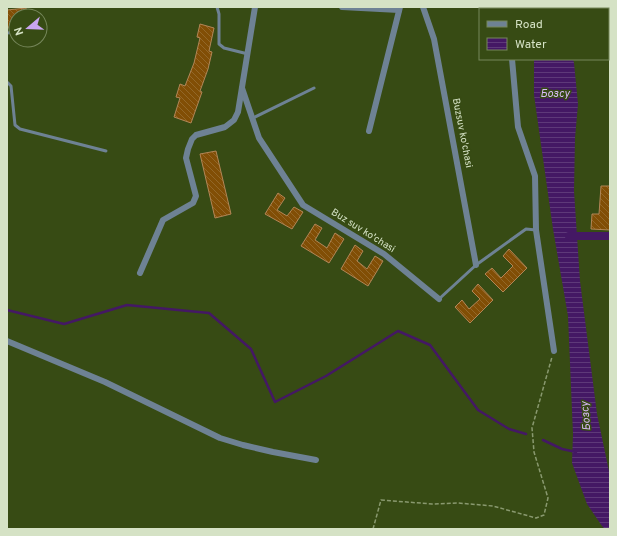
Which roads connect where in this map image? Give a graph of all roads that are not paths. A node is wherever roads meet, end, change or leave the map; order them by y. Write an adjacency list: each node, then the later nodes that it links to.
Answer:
1 (216, 7): 6 (lane)
2 (256, 7): 6 (street)
3 (342, 7): 5 (street)
4 (423, 7): 15 (street, Buzsuv ko'chasi)
5 (400, 8): 12 (street)
6 (248, 54): 9 (street)
7 (512, 60): 14 (street)
8 (7, 82): 13 (lane)
9 (242, 87): 11 (street, Buz suv ko'chasi); 16 (street)
10 (314, 88): 11 (lane)
11 (252, 118): 17 (street, Buz suv ko'chasi)
12 (369, 131)
13 (106, 151)
14 (536, 230): 15 (lane, Buz suv ko'chasi); 19 (street)
15 (476, 265): 17 (lane, Buz suv ko'chasi)
16 (140, 273)
17 (439, 299)
18 (7, 341): 20 (street)
19 (554, 351)
20 (316, 460)

